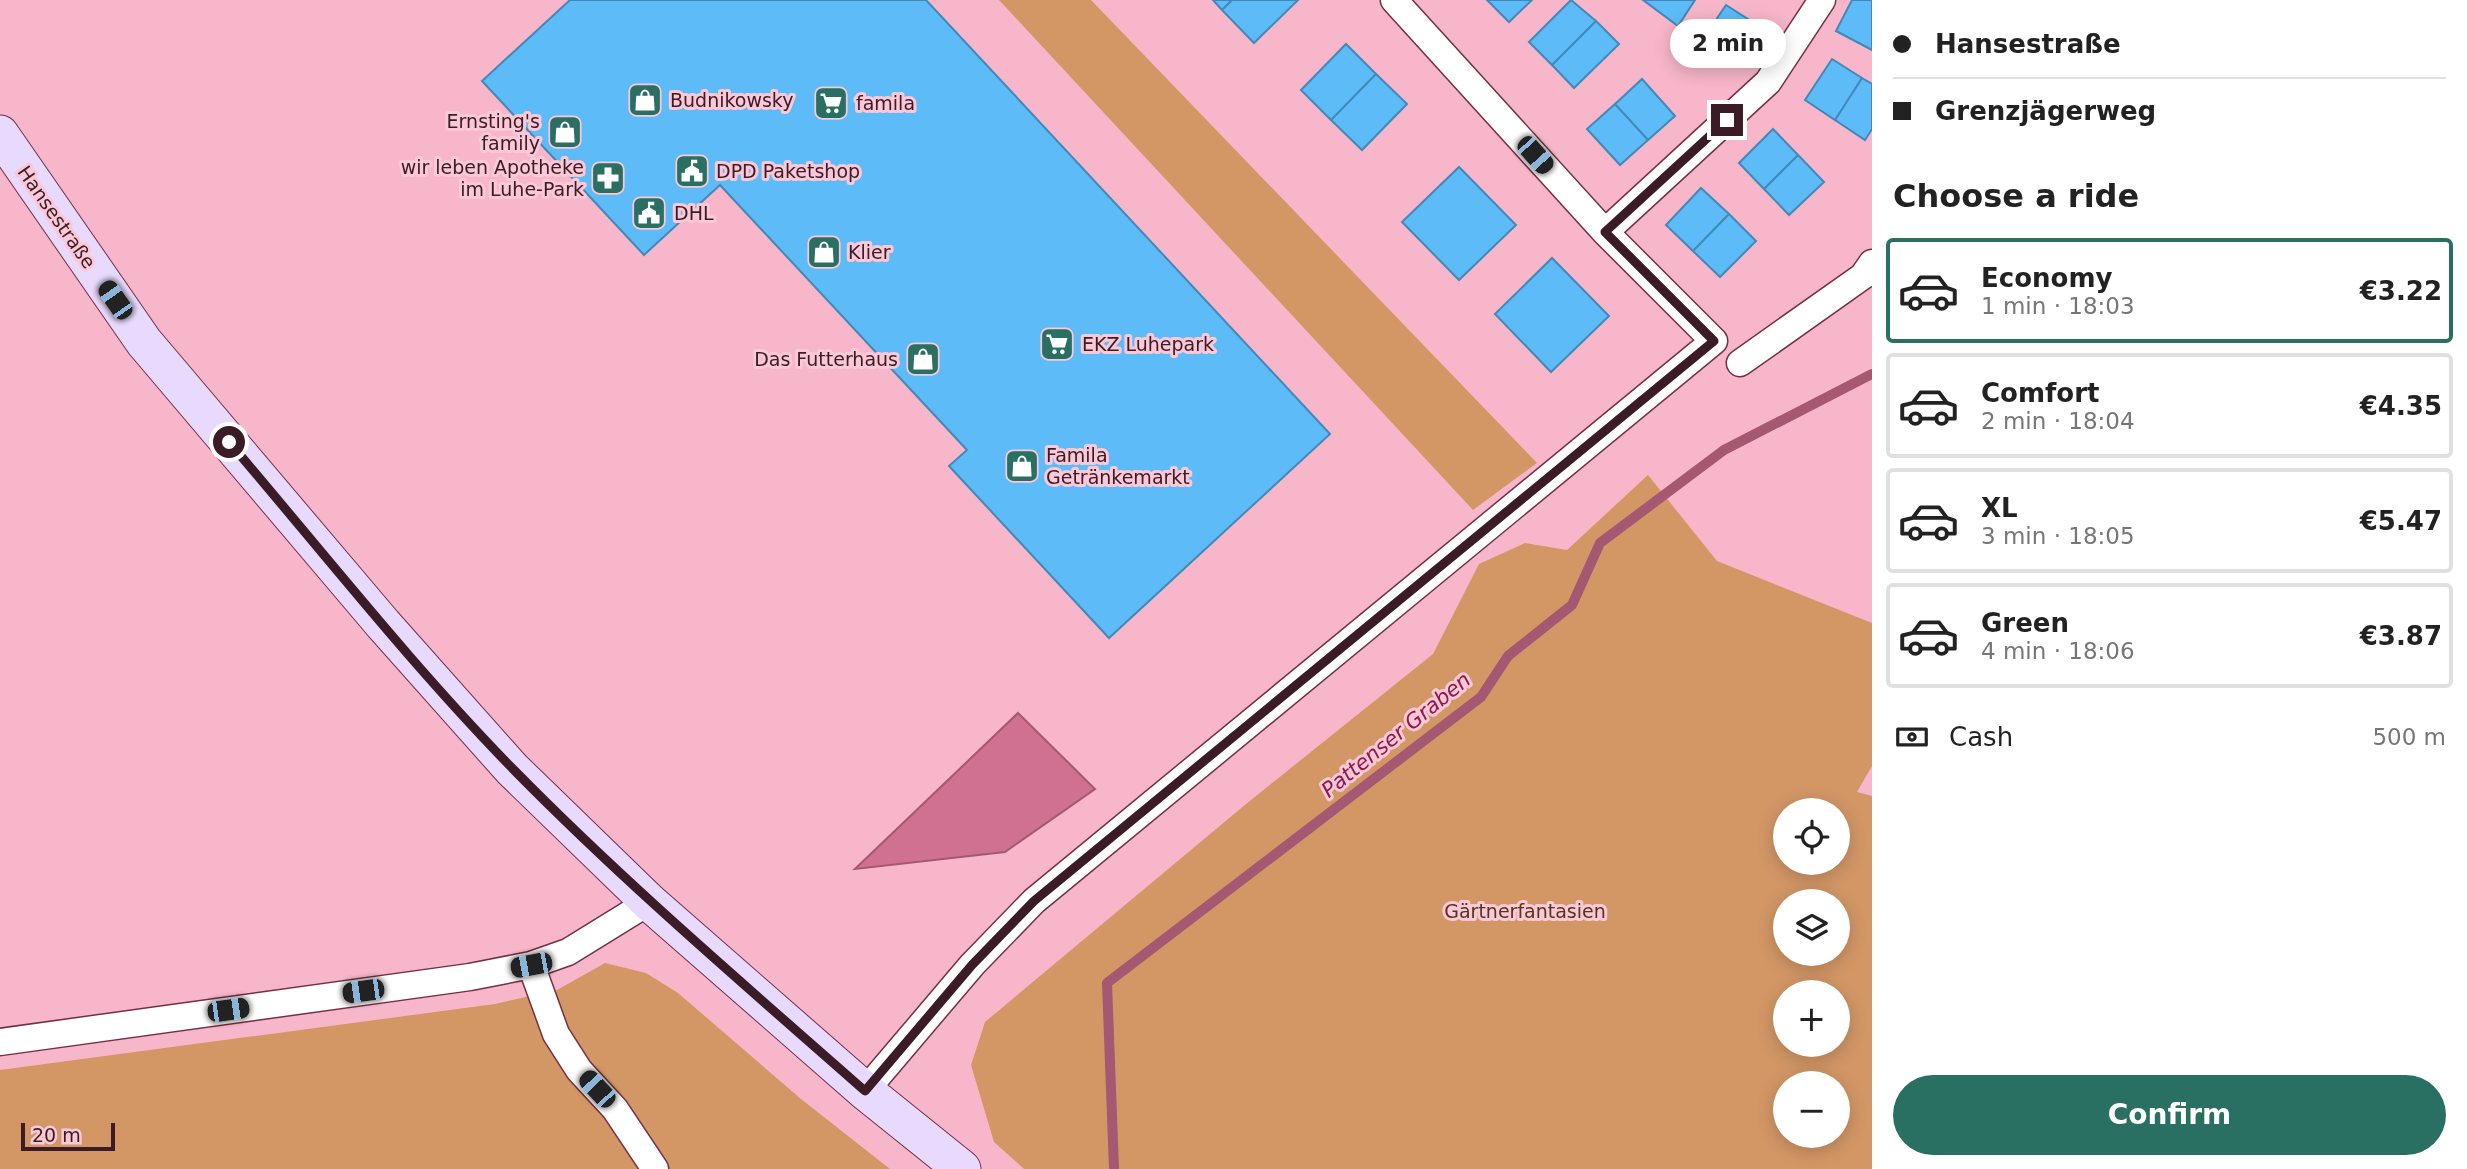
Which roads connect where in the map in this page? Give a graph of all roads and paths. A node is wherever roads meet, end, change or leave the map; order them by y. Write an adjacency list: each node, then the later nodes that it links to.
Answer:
1 (1394, 0): 4 (street)
2 (1822, 0): 4 (street)
3 (0, 134): 7 (main road, Hansestraße)
4 (1605, 232): 10 (street)
5 (1872, 263): 6 (street)
6 (1740, 363)
7 (649, 902): 8 (street); 10 (main road, Hansestraße)
8 (531, 965): 9 (street); 11 (street)
9 (0, 1042)
10 (865, 1091): 12 (main road, Hansestraße)
11 (656, 1169)
12 (962, 1169)

